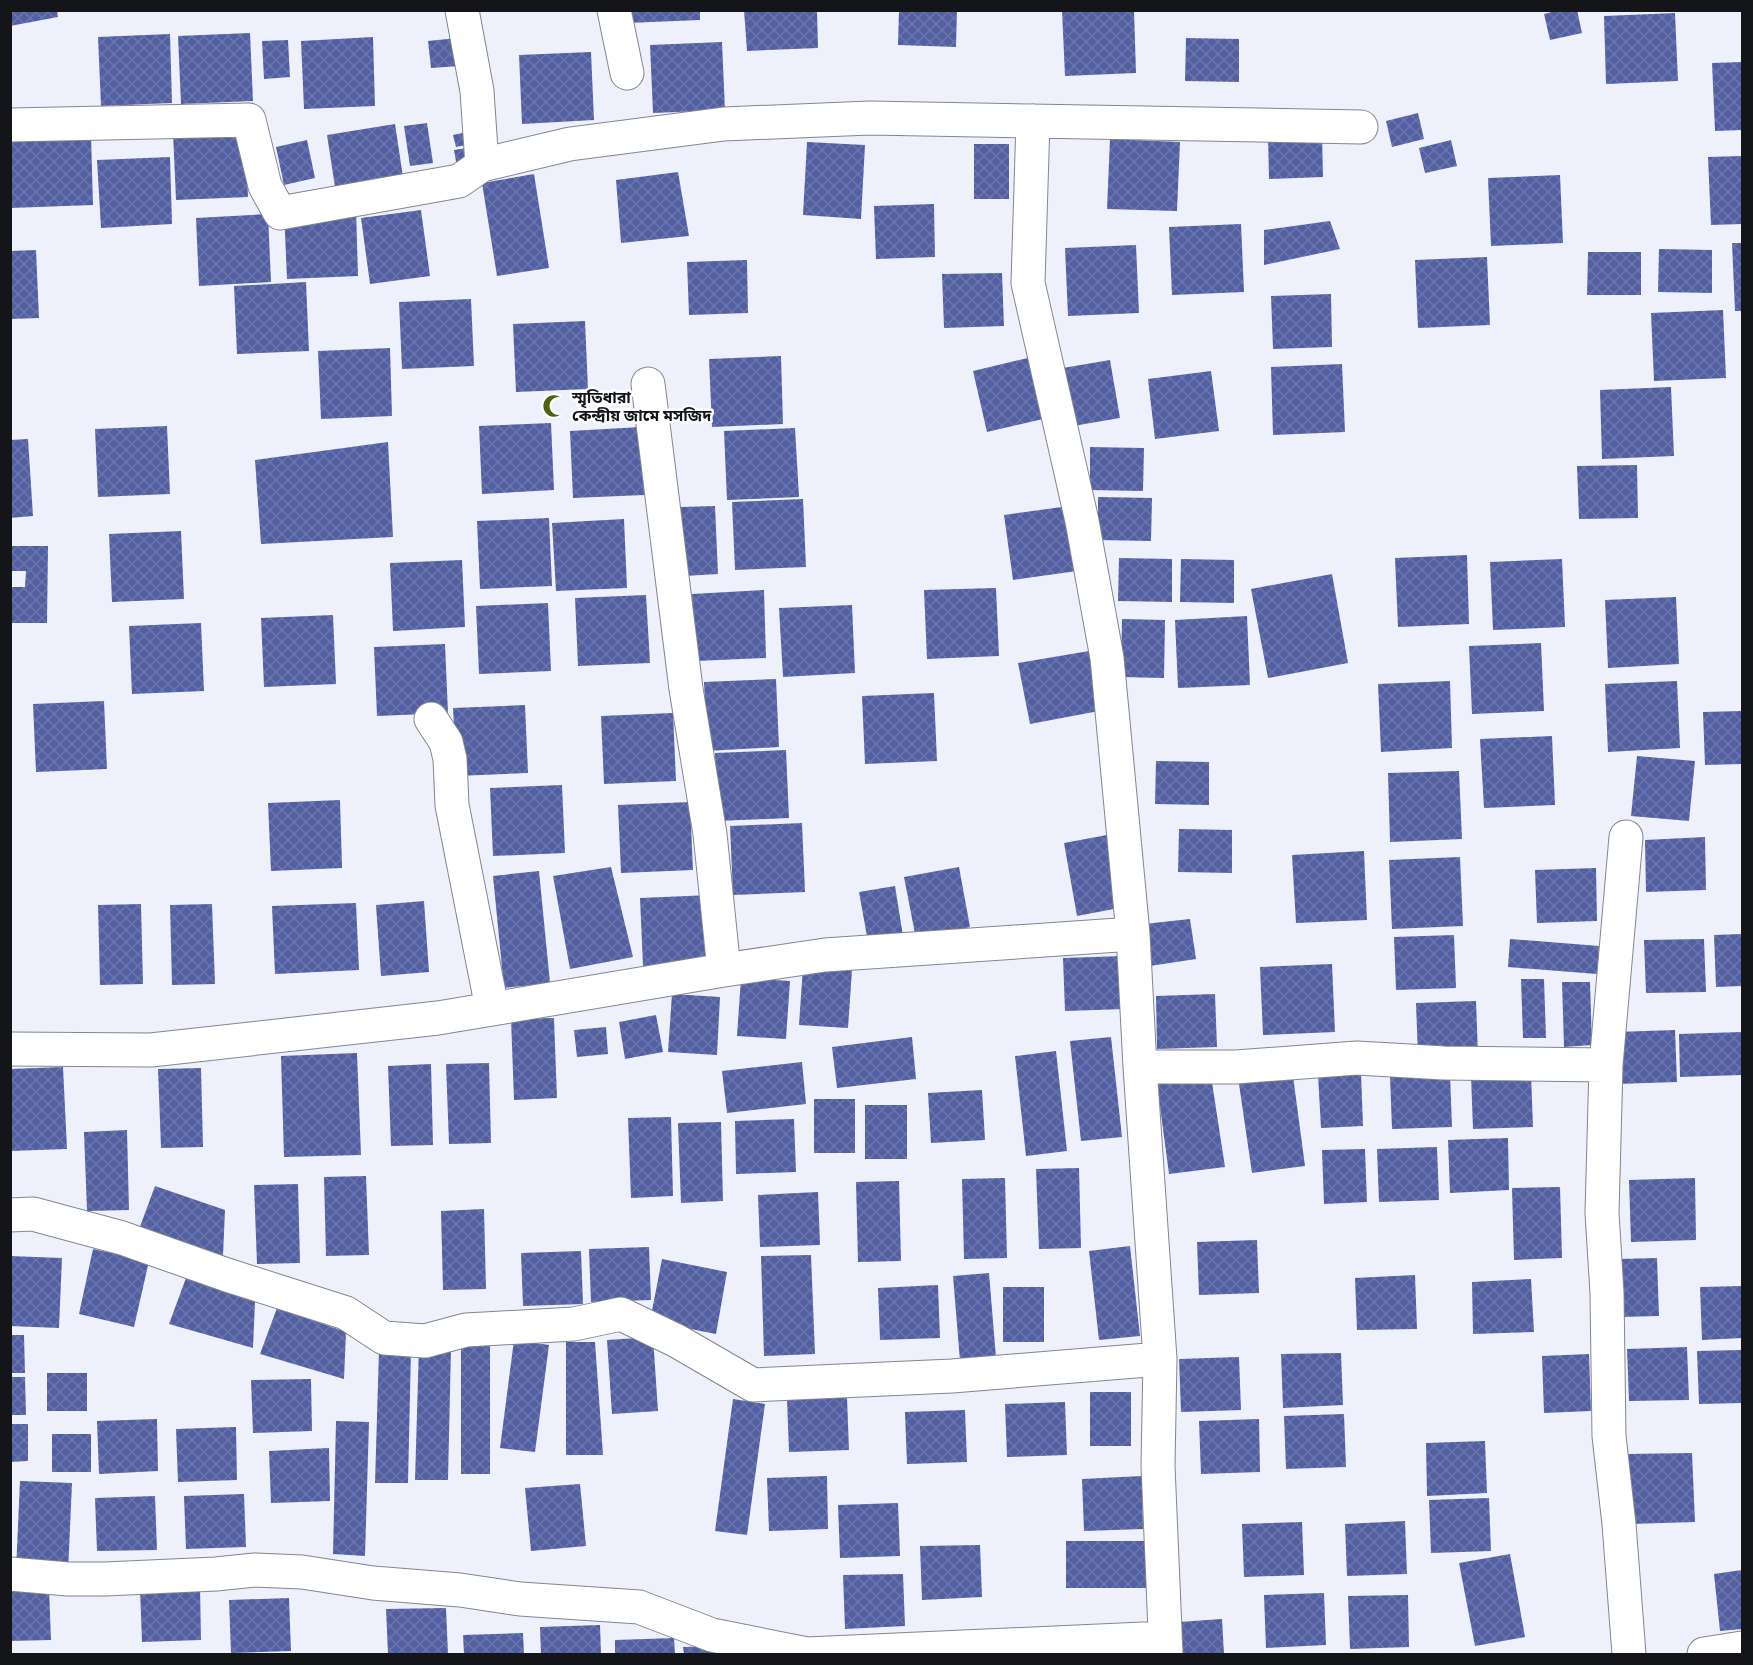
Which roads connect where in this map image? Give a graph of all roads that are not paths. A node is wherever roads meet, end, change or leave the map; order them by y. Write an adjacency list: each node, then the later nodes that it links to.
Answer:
1 (462, 10): 7 (street)
2 (614, 10): 3 (street)
3 (627, 73)
4 (1033, 121): 6 (street); 7 (street); 11 (street)
5 (10, 125): 7 (street)
6 (1362, 127)
7 (482, 165)
8 (648, 384): 12 (street)
9 (431, 719): 13 (street)
10 (1626, 837): 15 (street)
11 (1133, 934): 12 (street); 16 (street)
12 (724, 970): 13 (street)
13 (492, 1008): 14 (street)
14 (10, 1049)
15 (1606, 1065): 16 (street); 23 (street)
16 (1140, 1067): 18 (street)
17 (10, 1215): 18 (street)
18 (1160, 1359): 20 (street)
19 (10, 1574): 22 (street)
20 (1166, 1646): 22 (street)
21 (1743, 1648): 24 (street)
22 (910, 1652)
23 (1629, 1654)
24 (1704, 1654)

